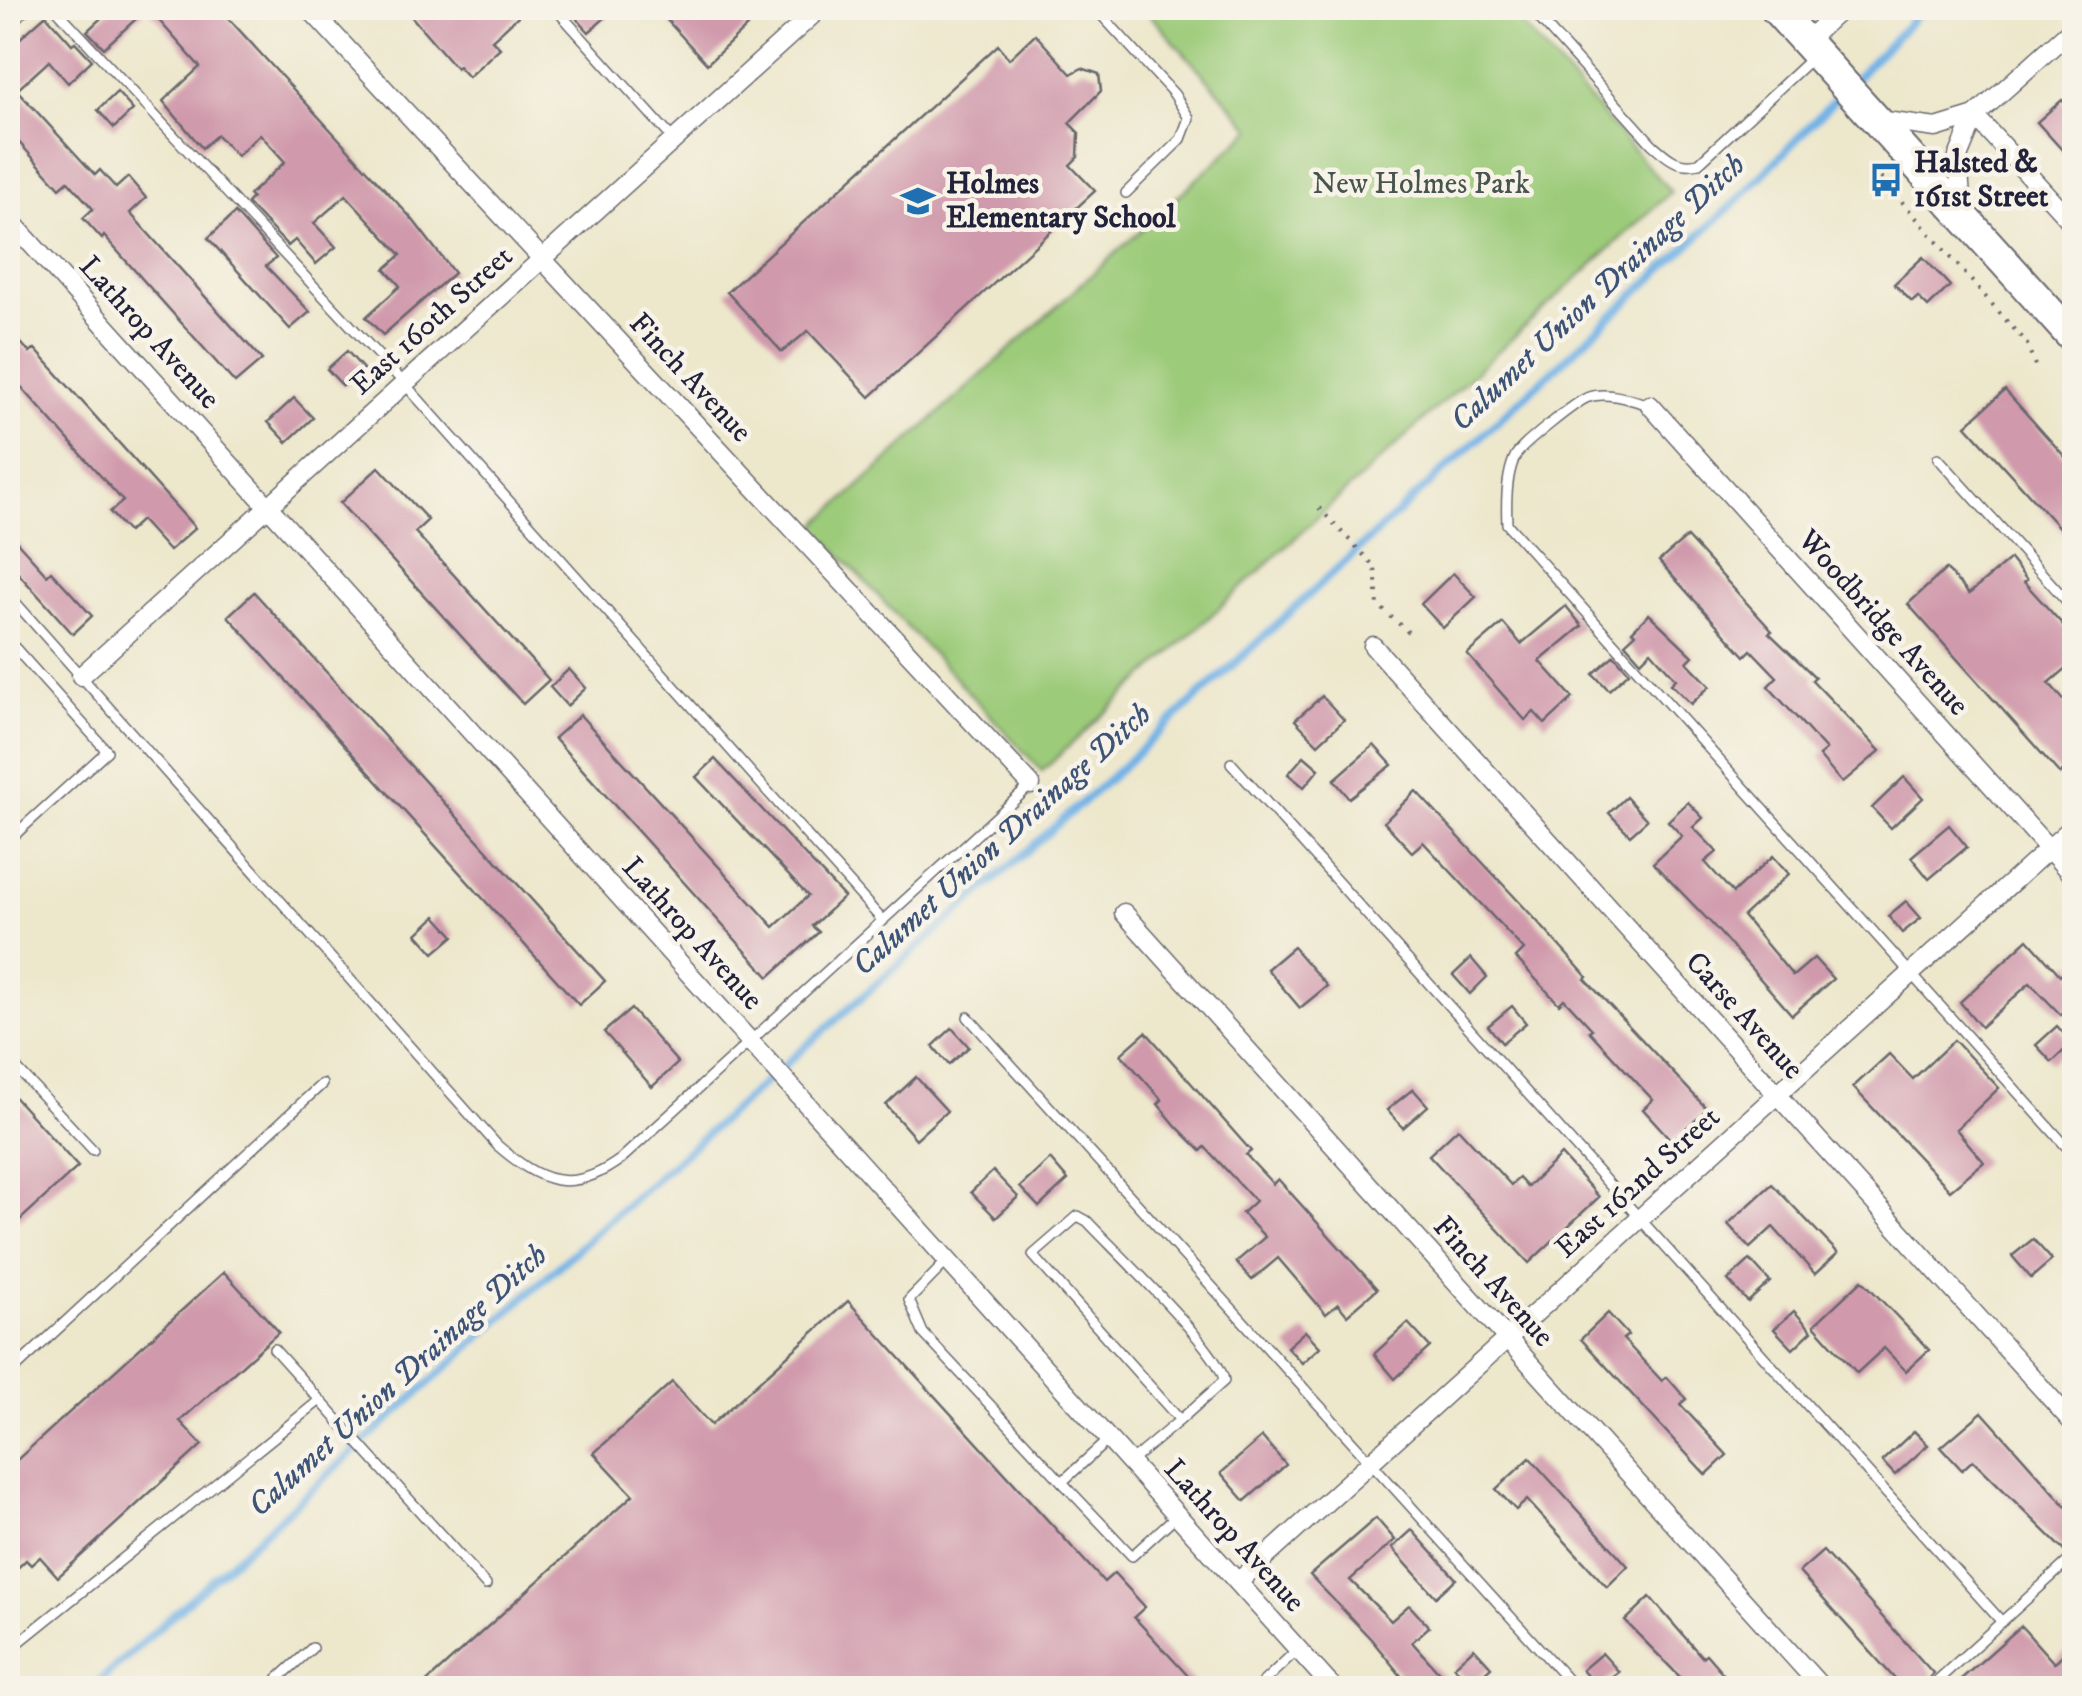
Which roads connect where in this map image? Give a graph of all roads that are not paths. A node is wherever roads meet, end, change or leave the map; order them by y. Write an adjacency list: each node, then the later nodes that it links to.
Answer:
1 (27, 8): 10 (lane)
2 (55, 8): 22 (lane)
3 (310, 8): 20 (street, Finch Avenue)
4 (555, 8): 15 (lane)
5 (1095, 8): 16 (lane)
6 (1530, 8): 12 (lane)
7 (1775, 8): 12 (main road)
8 (1842, 8): 12 (street)
9 (809, 11): 15 (street, East 160th Street)
10 (8, 26)
11 (2074, 27): 13 (street)
12 (1811, 47): 14 (main road)
13 (1975, 116): 14 (street); 17 (street); 19 (street)
14 (1878, 120): 17 (main road)
15 (674, 140): 20 (street, East 160th Street)
16 (1126, 193)
17 (1962, 214): 21 (main road)
18 (8, 218): 25 (street, Lathrop Avenue)
19 (2074, 225)
20 (542, 258): 22 (street, East 160th Street); 32 (street, Finch Avenue)
21 (2074, 339)
22 (404, 383): 25 (street, East 160th Street); 38 (lane)
23 (1650, 405): 35 (street, Woodbridge Avenue); 39 (lane)
24 (1938, 458): 27 (lane)
25 (269, 505): 30 (street, East 160th Street); 41 (street, Lathrop Avenue)
26 (8, 594): 30 (lane)
27 (2074, 608)
28 (8, 640): 34 (lane)
29 (1373, 646): 44 (street, Carse Avenue)
30 (81, 676): 41 (lane)
31 (1231, 764): 47 (lane)
32 (1031, 785): 38 (lane)
33 (2074, 826): 35 (street, East 162nd Street)
34 (8, 841)
35 (2049, 849): 36 (street, Woodbridge Avenue); 39 (street, East 162nd Street)
36 (2074, 877)
37 (1124, 913): 49 (street, Finch Avenue)
38 (883, 921): 41 (lane)
39 (1911, 974): 44 (street, East 162nd Street); 46 (lane)
40 (968, 1017): 57 (lane)
41 (750, 1039): 48 (street, Lathrop Avenue)
42 (8, 1059): 45 (lane)
43 (322, 1084): 51 (lane)
44 (1778, 1094): 47 (street, East 162nd Street); 54 (street, Carse Avenue)
45 (93, 1150)
46 (2074, 1155)
47 (1642, 1217): 49 (street, East 162nd Street); 63 (lane)
48 (949, 1259): 55 (street, Lathrop Avenue); 58 (lane)
49 (1507, 1339): 57 (street, East 162nd Street); 71 (street, Finch Avenue)
50 (274, 1350): 52 (lane)
51 (8, 1375)
52 (320, 1400): 62 (lane); 66 (lane)
53 (1180, 1420): 53 (lane); 56 (lane)
54 (2074, 1424)
55 (1109, 1439): 56 (street, Lathrop Avenue); 58 (lane)
56 (1130, 1462): 59 (street, Lathrop Avenue)
57 (1371, 1462): 61 (street, East 162nd Street); 70 (lane)
58 (1062, 1482): 59 (lane)
59 (1178, 1514): 61 (street, Lathrop Avenue)
60 (2074, 1556): 63 (lane)
61 (1238, 1582): 65 (street, Lathrop Avenue)
62 (486, 1586)
63 (2002, 1622): 72 (lane)
64 (312, 1648): 67 (lane)
65 (1298, 1649): 68 (lane); 69 (street, Lathrop Avenue)
66 (8, 1651)
67 (268, 1688)
68 (1260, 1688)
69 (1334, 1688)
70 (1576, 1688)
71 (1822, 1688)
72 (1929, 1688)

